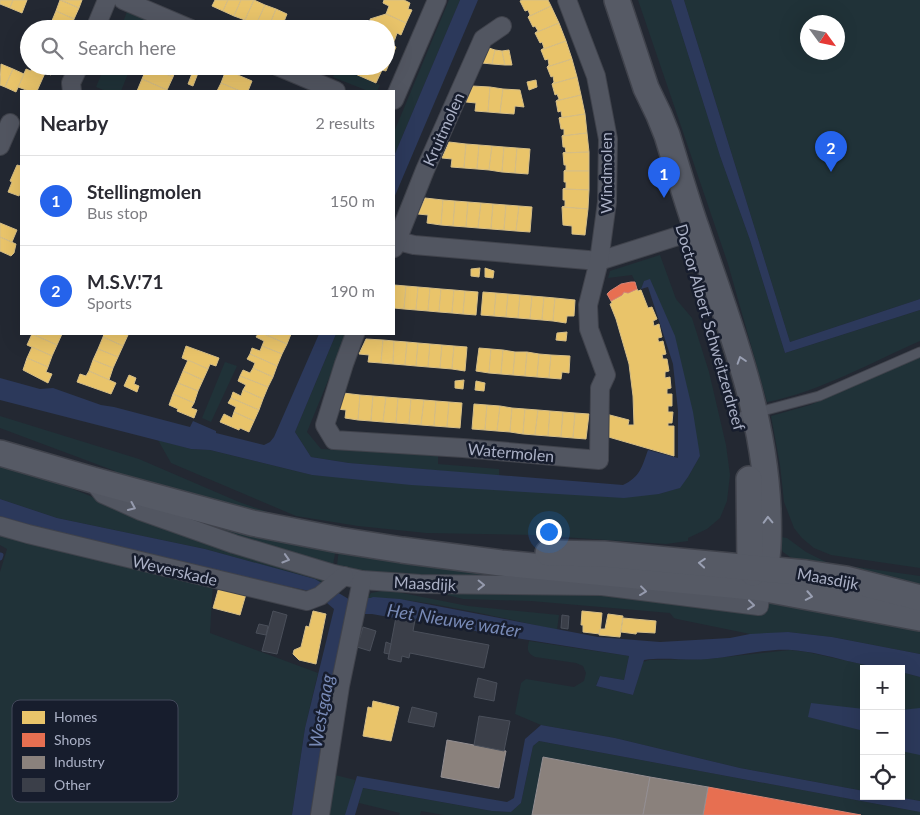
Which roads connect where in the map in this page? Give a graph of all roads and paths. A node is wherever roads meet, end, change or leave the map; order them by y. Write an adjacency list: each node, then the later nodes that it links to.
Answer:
1 (107, 0): 6 (street)
2 (123, 0): 7 (street)
3 (437, 0): 13 (street)
4 (567, 0): 18 (street, Windmolen)
5 (617, 0): 16 (main road, Doctor Albert Schweitzerdreef)
6 (99, 20)
7 (170, 20)
8 (502, 26): 17 (street, Kruitmolen)
9 (75, 75): 11 (street)
10 (298, 75): 12 (street)
11 (72, 90)
12 (334, 90)
13 (395, 98)
14 (10, 121): 15 (street)
15 (0, 146)
16 (690, 232): 18 (street); 21 (main road, Doctor Albert Schweitzerdreef)
17 (395, 243): 18 (street)
18 (599, 261): 19 (street, Watermolen)
19 (356, 335)
20 (920, 352): 21 (lane)
21 (748, 415): 25 (main road, Doctor Albert Schweitzerdreef)
22 (0, 453): 23 (main road, Maasdijk)
23 (93, 480): 25 (main road, Maasdijk); 27 (street, Maasdijk, one-way to 27)
24 (0, 526): 27 (street, Weverskade)
25 (759, 575): 26 (street, Maasdijk, one-way to 25); 28 (main road, Maasdijk); 29 (main road, Maasdijk, one-way to 29)
26 (362, 580): 27 (street, Maasdijk); 30 (street)
27 (332, 583)
28 (920, 598)
29 (920, 618)
30 (320, 815)

